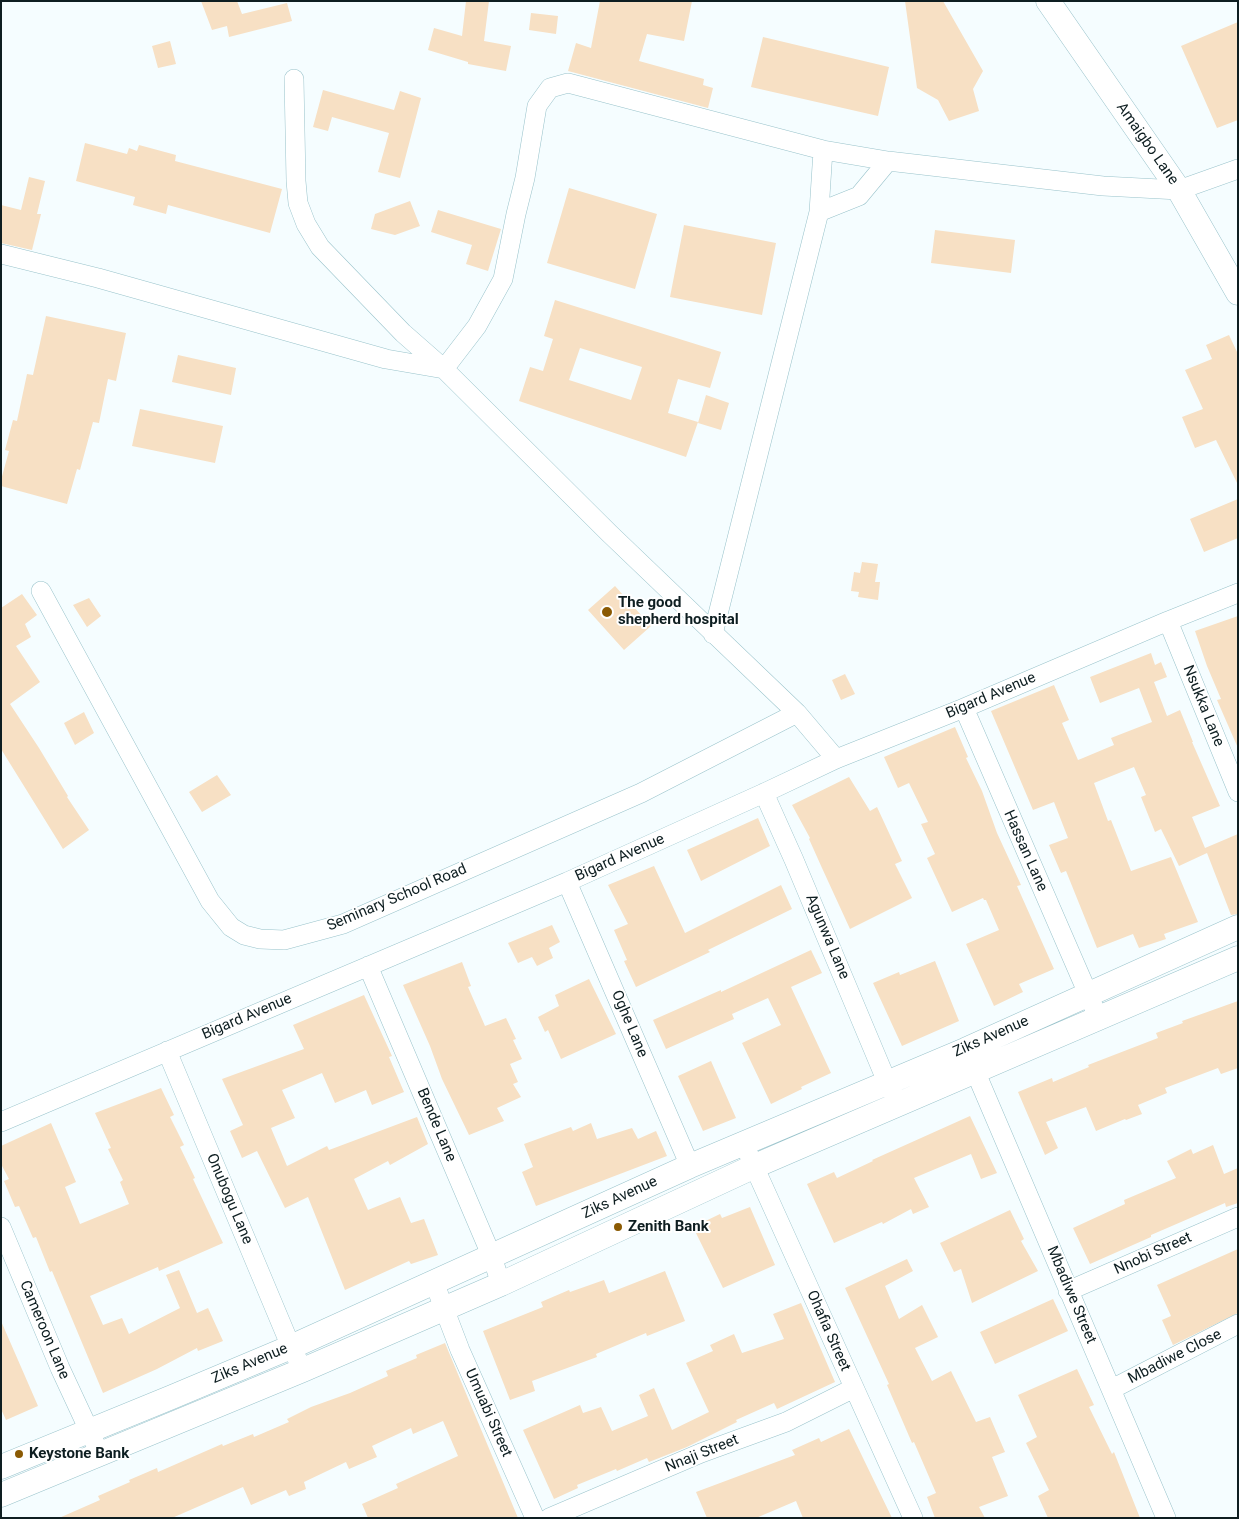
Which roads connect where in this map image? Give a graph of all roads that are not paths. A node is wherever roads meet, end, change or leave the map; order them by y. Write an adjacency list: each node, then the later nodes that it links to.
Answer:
1 (1048, 1): 6 (main road, Amaigbo Lane)
2 (294, 79): 10 (street)
3 (822, 150): 4 (street); 7 (street); 10 (street)
4 (888, 161): 6 (street); 7 (street)
5 (1238, 169): 6 (street)
6 (1179, 190): 9 (main road, Amaigbo Lane)
7 (819, 212): 14 (street)
8 (1, 254): 10 (street)
9 (1238, 293)
10 (444, 368): 14 (street)
11 (41, 592): 16 (street, Seminary School Road)
12 (1238, 593): 13 (street, Bigard Avenue)
13 (1168, 621): 15 (street, Bigard Avenue); 18 (street, Nsukka Lane)
14 (713, 634): 16 (street)
15 (964, 708): 17 (street, Bigard Avenue); 24 (street, Hassan Lane)
16 (797, 712): 17 (street)
17 (836, 759): 19 (street, Bigard Avenue)
18 (1238, 792)
19 (764, 793): 20 (street, Bigard Avenue); 29 (street, Agunwa Lane)
20 (567, 882): 23 (street, Bigard Avenue); 33 (street, Oghe Lane)
21 (1238, 927): 24 (main road, Ziks Avenue)
22 (1238, 958): 25 (main road, Ziks Avenue)
23 (368, 966): 27 (street, Bigard Avenue); 37 (street, Bende Lane)
24 (1087, 994): 25 (street, Hassan Lane); 26 (main road, Ziks Avenue)
25 (1098, 1017): 28 (main road, Ziks Avenue)
26 (965, 1050): 28 (street, Mbadiwe Street); 29 (main road, Ziks Avenue)
27 (166, 1051): 31 (street, Bigard Avenue); 43 (street, Onubogu Lane)
28 (976, 1071): 30 (main road, Ziks Avenue); 40 (street, Mbadiwe Street)
29 (887, 1082): 30 (street, Agunwa Lane); 32 (main road, Ziks Avenue)
30 (899, 1103): 34 (main road, Ziks Avenue)
31 (1, 1122)
32 (742, 1144): 33 (main road, Ziks Avenue); 34 (street, Ohafia Street)
33 (690, 1166): 37 (main road, Ziks Avenue)
34 (755, 1166): 39 (main road, Ziks Avenue); 45 (street, Ohafia Street)
35 (1238, 1217): 40 (street, Nnobi Street)
36 (1, 1228): 47 (street, Cameroon Lane)
37 (492, 1257): 38 (main road, Ziks Avenue); 39 (street, Bende Lane)
38 (434, 1282): 41 (street, Umuabi Street); 43 (main road, Ziks Avenue)
39 (502, 1284): 41 (main road, Ziks Avenue)
40 (1068, 1291): 46 (street, Mbadiwe Street)
41 (444, 1308): 44 (main road, Ziks Avenue); 51 (street, Umuabi Street)
42 (1238, 1324): 46 (street, Mbadiwe Close)
43 (291, 1346): 44 (street, Onubogu Lane); 47 (main road, Ziks Avenue)
44 (303, 1370): 48 (main road, Ziks Avenue)
45 (854, 1388): 52 (street, Nnaji Street); 53 (street, Ohafia Street)
46 (1112, 1389): 54 (street, Mbadiwe Street)
47 (88, 1431): 48 (street, Cameroon Lane); 49 (main road, Ziks Avenue)
48 (100, 1454): 50 (main road, Ziks Avenue)
49 (1, 1468)
50 (1, 1495)
51 (535, 1518)
52 (549, 1518)
53 (913, 1518)
54 (1166, 1518)

